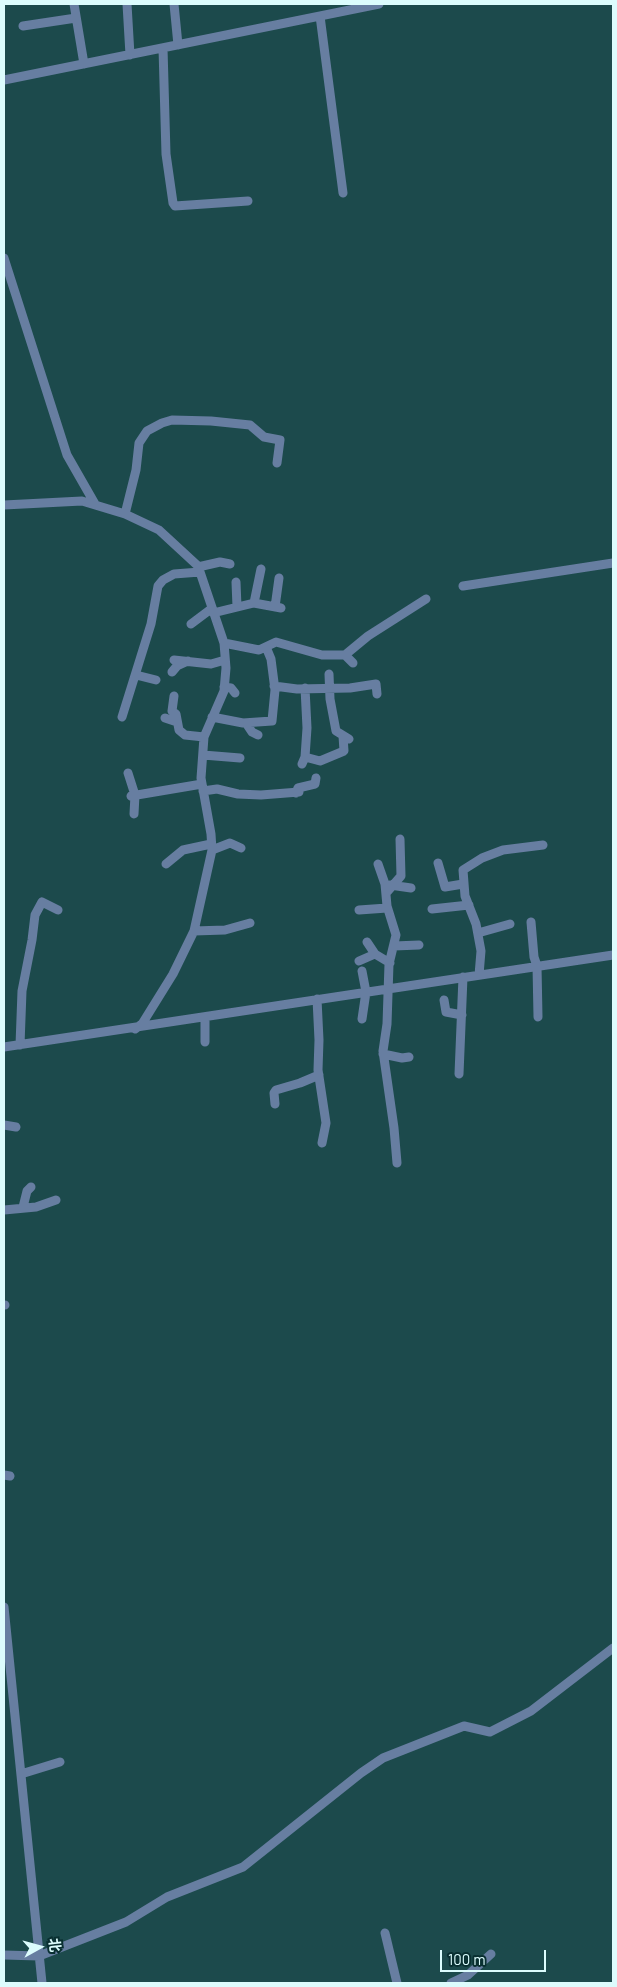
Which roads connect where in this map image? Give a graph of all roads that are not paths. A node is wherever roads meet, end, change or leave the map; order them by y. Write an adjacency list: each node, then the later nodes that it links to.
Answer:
1 (74, 4): 6 (street)
2 (127, 4): 10 (street)
3 (174, 4): 8 (street)
4 (379, 4): 5 (street)
5 (320, 16): 8 (street); 13 (street)
6 (76, 18): 7 (street); 11 (street)
7 (23, 26)
8 (178, 45): 9 (street)
9 (163, 48): 10 (street); 14 (street)
10 (130, 55): 11 (street)
11 (84, 64): 12 (street)
12 (4, 80)
13 (343, 193)
14 (248, 201)
15 (4, 258): 17 (street)
16 (277, 463): 19 (street)
17 (95, 504): 18 (street); 19 (street)
18 (4, 505)
19 (125, 514): 23 (street)
20 (613, 563): 26 (street)
21 (230, 564): 23 (street)
22 (261, 569): 28 (street)
23 (199, 570): 30 (street); 40 (street)
24 (280, 578): 28 (street)
25 (236, 582): 29 (street)
26 (463, 586)
27 (426, 599): 34 (street)
28 (254, 603): 29 (street)
29 (237, 607): 30 (street)
30 (212, 611): 31 (street); 32 (street)
31 (191, 624)
32 (224, 643): 33 (street); 36 (street)
33 (266, 647): 34 (street); 43 (street)
34 (345, 655): 38 (street)
35 (174, 660): 37 (street)
36 (225, 660): 37 (street); 44 (street)
37 (188, 661): 39 (street)
38 (353, 663)
39 (172, 672)
40 (136, 674): 42 (street); 50 (street)
41 (329, 674): 46 (street)
42 (156, 680)
43 (274, 686): 45 (street); 54 (street)
44 (224, 687): 47 (street); 51 (street)
45 (305, 688): 46 (street); 46 (street)
46 (330, 688): 48 (street)
47 (235, 693)
48 (377, 694)
49 (174, 696): 53 (street)
50 (122, 716)
51 (212, 717): 54 (street); 56 (street)
52 (165, 718): 53 (street)
53 (177, 722): 56 (street)
54 (246, 723): 55 (street)
55 (258, 735)
56 (204, 737): 57 (street)
57 (203, 755): 58 (street); 62 (street)
58 (240, 758)
59 (128, 773): 64 (street)
60 (316, 778): 63 (street)
61 (237, 785): 63 (street)
62 (202, 788): 63 (street); 64 (street); 68 (street)
63 (228, 792)
64 (133, 795): 65 (street)
65 (134, 814)
66 (400, 839): 74 (street)
67 (543, 845): 73 (street)
68 (212, 847): 69 (street); 71 (street); 84 (street)
69 (241, 848)
70 (438, 863): 73 (street)
71 (166, 864)
72 (378, 864): 74 (street)
73 (463, 884): 76 (street)
74 (389, 887): 75 (street); 77 (street)
75 (410, 888)
76 (469, 905): 78 (street); 85 (street)
77 (388, 908): 80 (street); 88 (street)
78 (432, 909)
79 (58, 910): 107 (street)
80 (359, 910)
81 (532, 922): 93 (street)
82 (250, 923): 84 (street)
83 (510, 924): 85 (street)
84 (194, 931): 105 (street)
85 (478, 933): 95 (street)
86 (367, 942): 89 (street)
87 (419, 944): 88 (street)
88 (394, 946): 92 (street)
89 (374, 954): 91 (street); 92 (street)
90 (613, 955): 93 (street)
91 (359, 961)
92 (390, 963): 97 (street)
93 (537, 966): 95 (street); 103 (street)
94 (362, 971): 98 (street)
95 (479, 975): 96 (street)
96 (463, 977): 97 (street); 101 (street)
97 (388, 988): 98 (street); 109 (street)
98 (366, 992): 99 (street); 104 (street)
99 (317, 1000): 102 (street); 112 (street)
100 (444, 1000): 101 (street)
101 (462, 1015): 111 (street)
102 (205, 1017): 105 (street); 106 (street)
103 (538, 1017)
104 (362, 1019)
105 (135, 1029): 107 (street)
106 (205, 1042)
107 (20, 1045): 108 (street)
108 (4, 1047)
109 (383, 1054): 110 (street); 117 (street)
110 (409, 1057)
111 (458, 1074)
112 (319, 1075): 113 (street); 116 (street)
113 (275, 1104)
114 (4, 1124): 115 (street)
115 (16, 1127)
116 (322, 1143)
117 (397, 1163)
118 (31, 1187): 120 (street)
119 (56, 1200): 120 (street)
120 (23, 1207): 121 (street)
121 (4, 1210)
122 (4, 1607): 125 (street)
123 (613, 1648): 129 (street)
124 (60, 1762): 125 (street)
125 (21, 1774): 129 (street)
126 (385, 1934): 131 (street)
127 (491, 1954): 132 (street)
128 (4, 1955): 129 (street)
129 (39, 1956): 130 (street)
130 (42, 1983)
131 (398, 1983)
132 (451, 1983)

